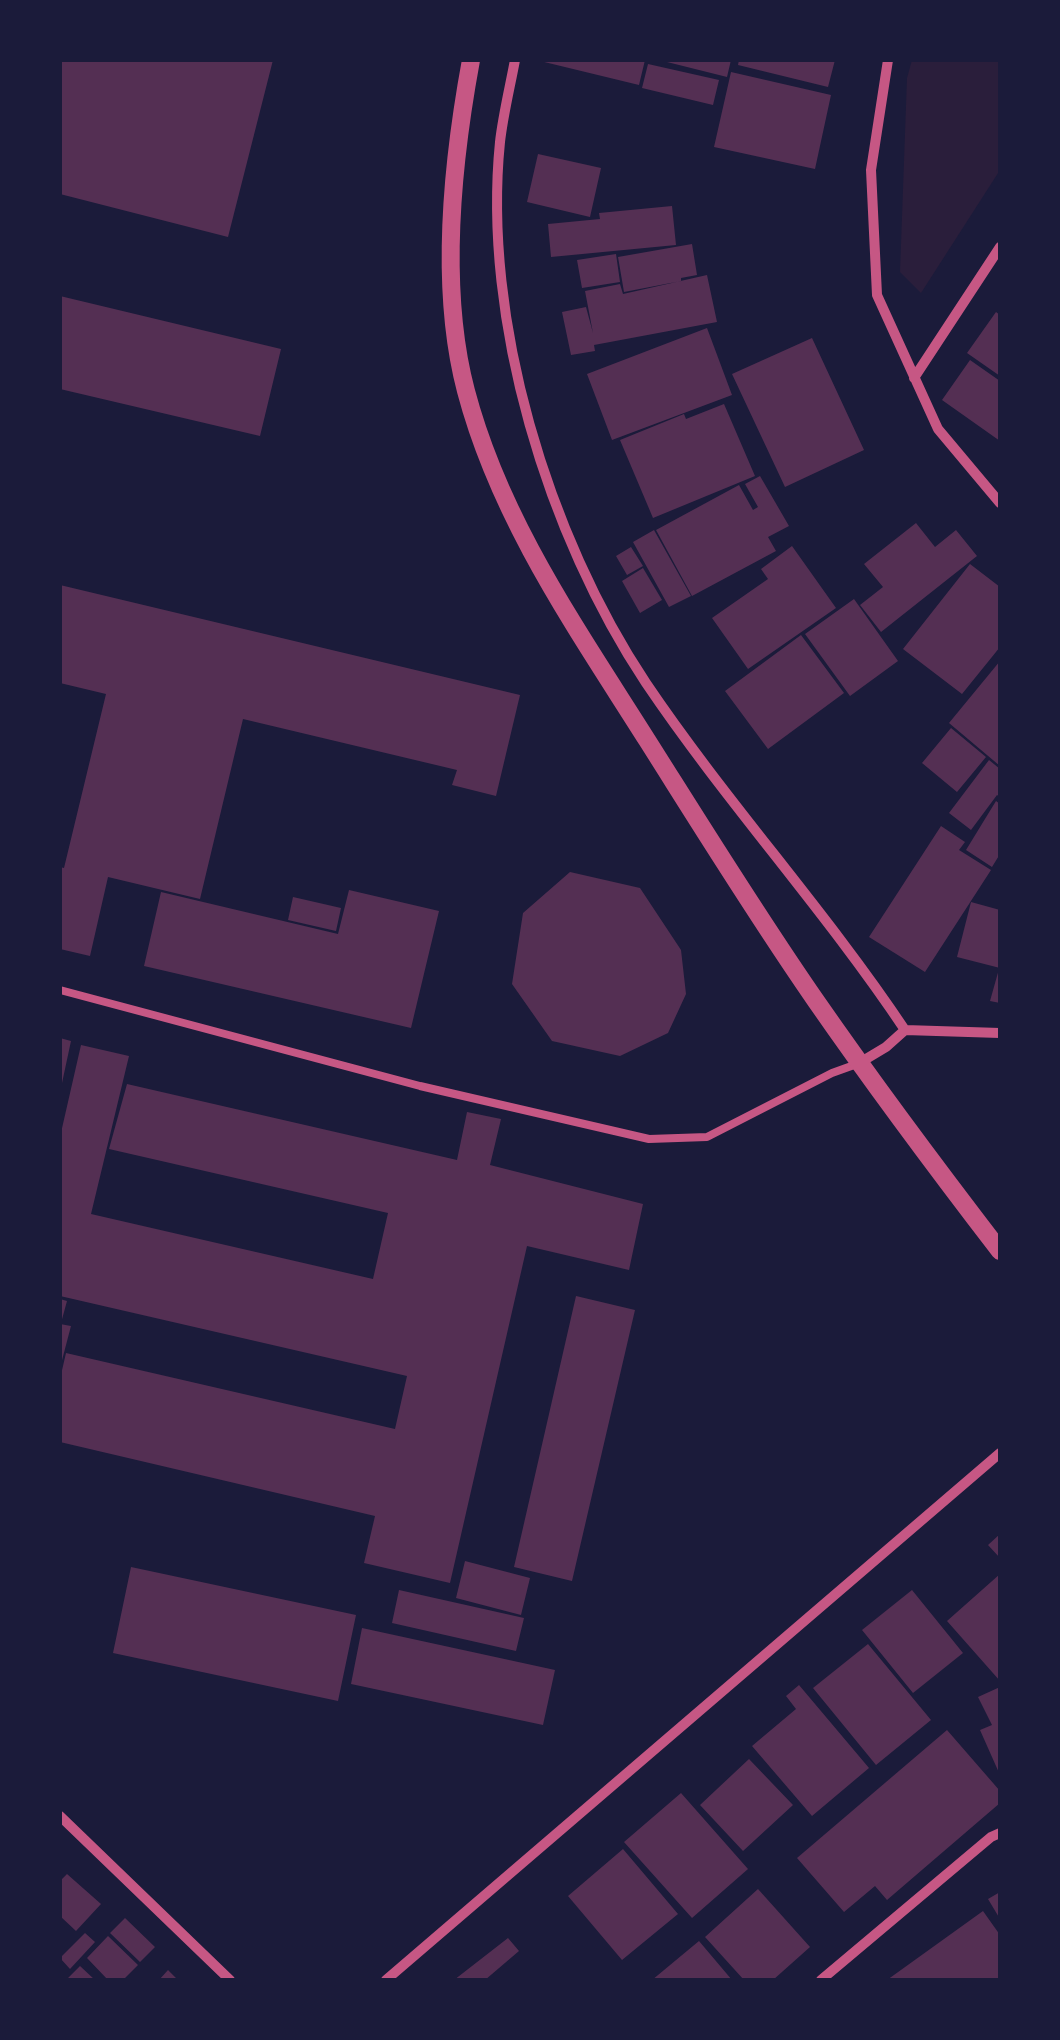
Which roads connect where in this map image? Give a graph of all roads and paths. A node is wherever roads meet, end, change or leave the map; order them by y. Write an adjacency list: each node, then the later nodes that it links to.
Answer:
1 (472, 60): 10 (street)
2 (515, 60): 8 (street)
3 (888, 60): 5 (street)
4 (1000, 247): 5 (street)
5 (914, 378): 6 (street)
6 (1000, 503)
7 (60, 990): 10 (lane)
8 (905, 1030): 9 (street); 10 (street)
9 (1000, 1033)
10 (861, 1062): 11 (street)
11 (1000, 1251)
12 (1000, 1453): 16 (street)
13 (60, 1816): 15 (street)
14 (1000, 1834): 17 (street)
15 (230, 1980)
16 (386, 1980)
17 (821, 1980)

